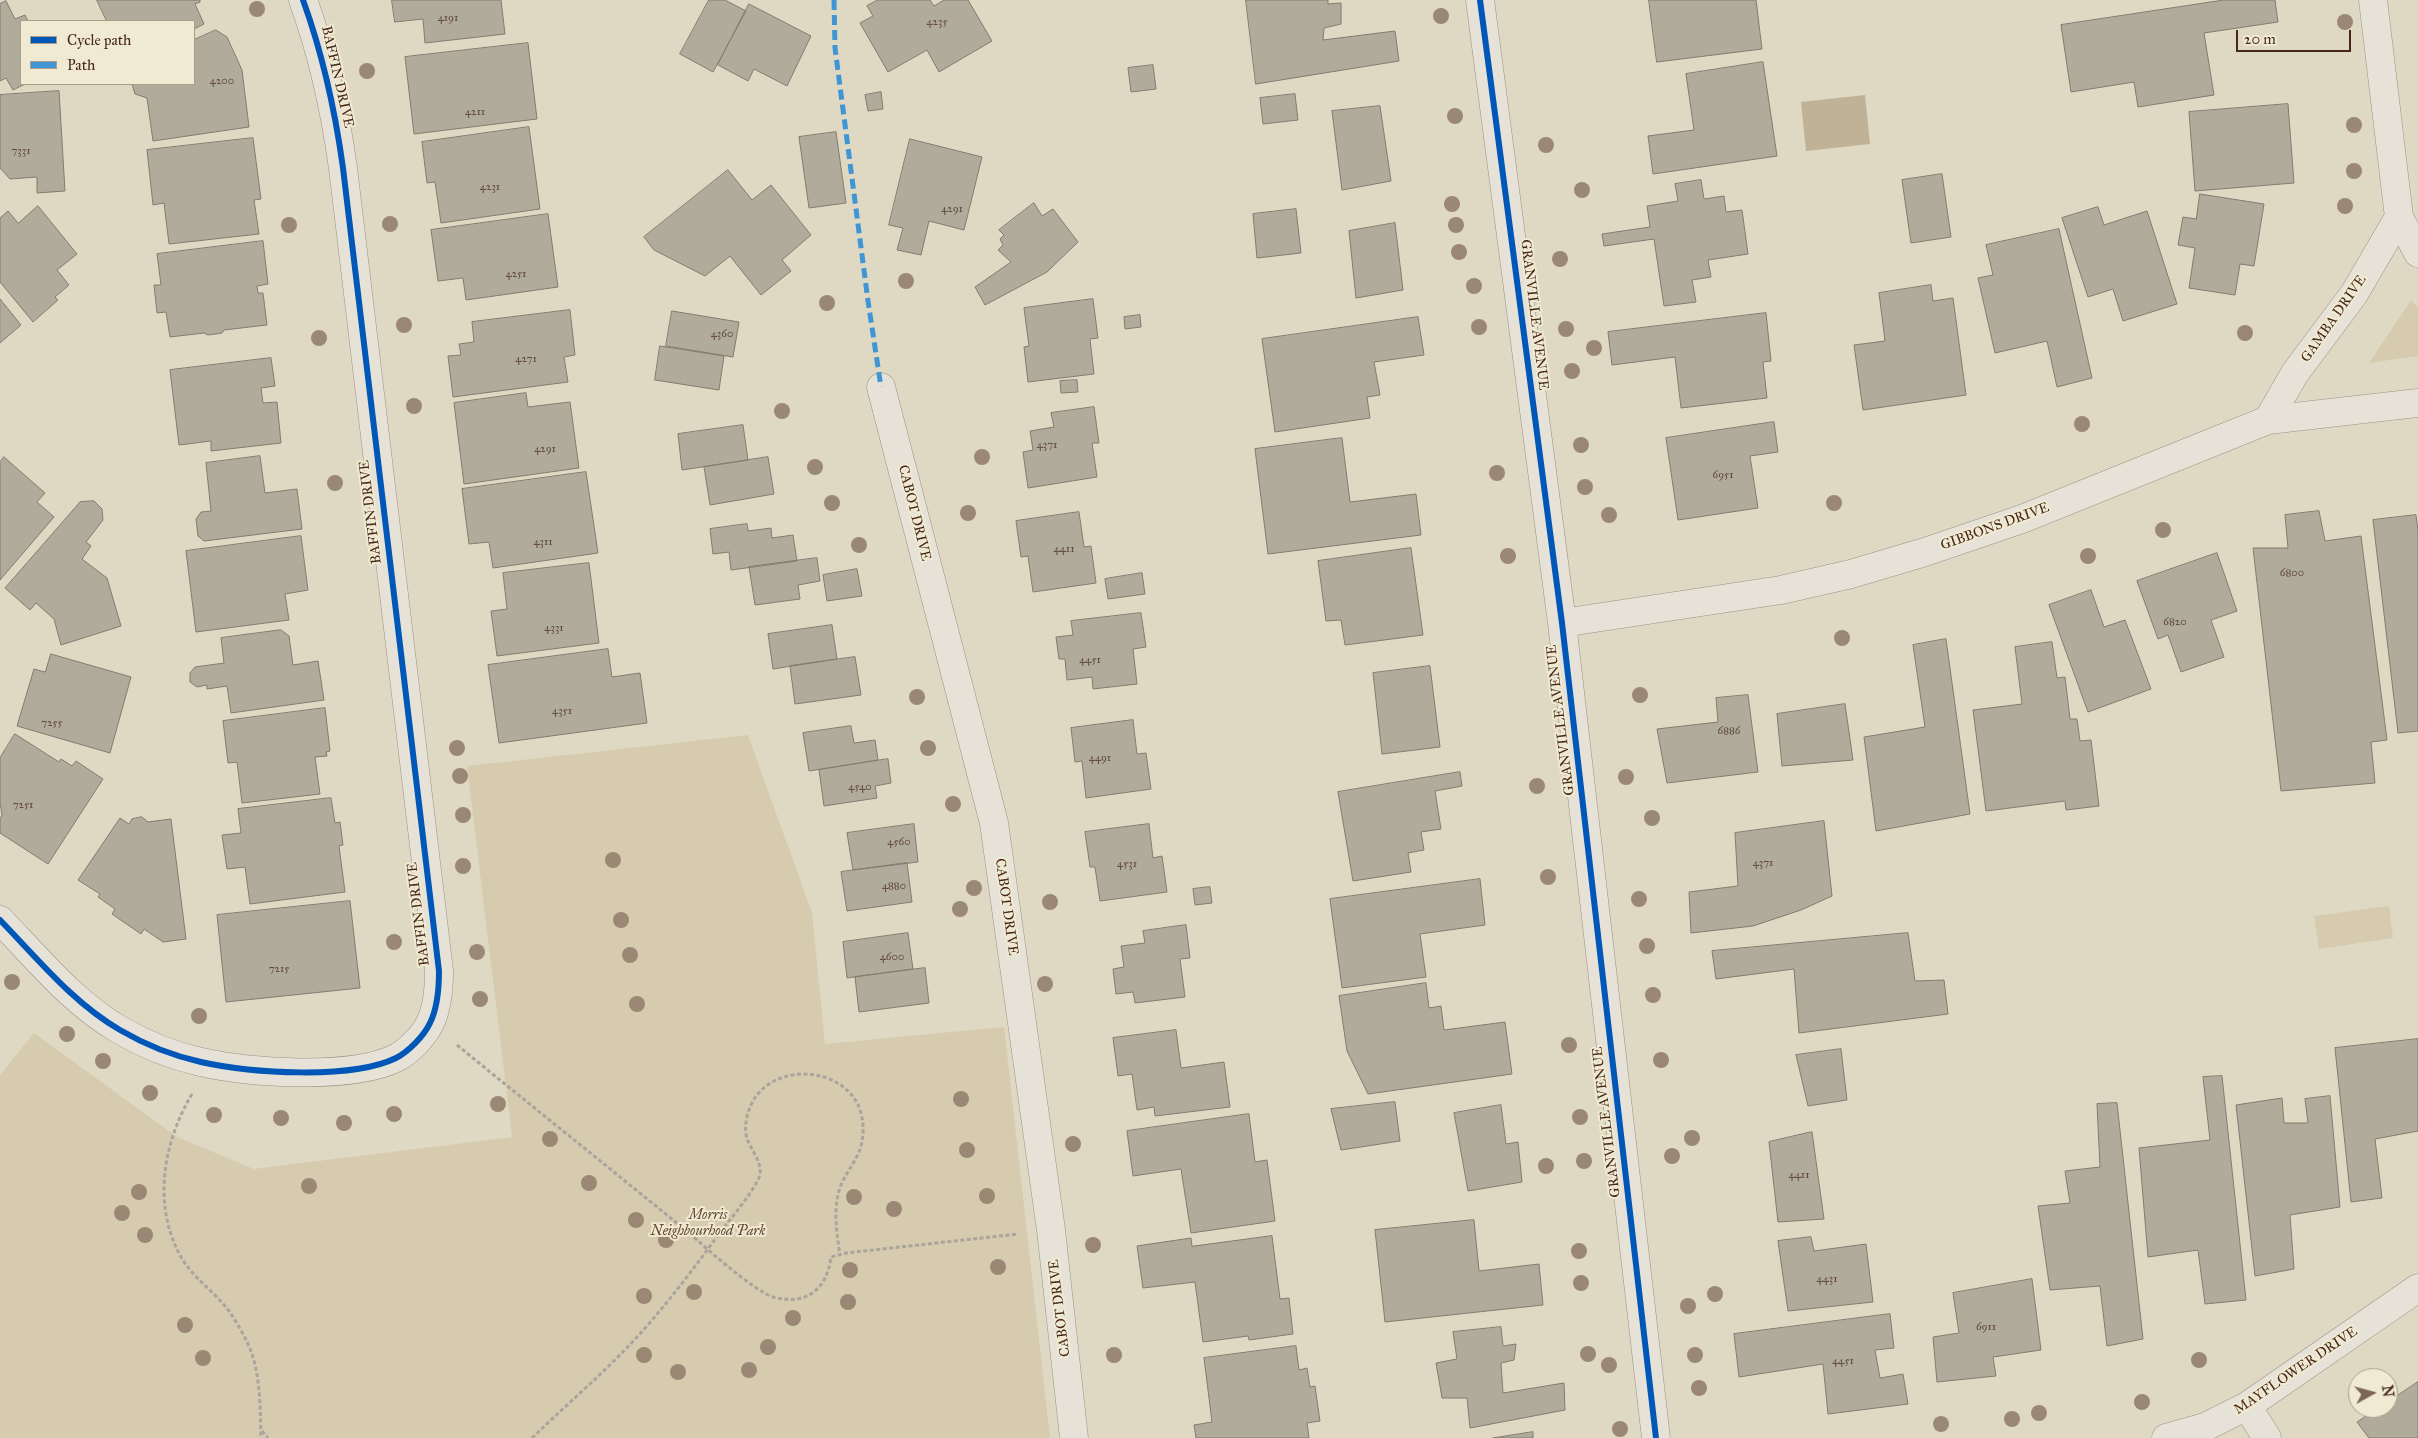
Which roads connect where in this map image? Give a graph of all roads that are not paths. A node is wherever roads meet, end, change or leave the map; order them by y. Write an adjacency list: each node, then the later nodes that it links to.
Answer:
1 (303, 0): 10 (street, BAFFIN DRIVE)
2 (1480, 0): 9 (street, GRANVILLE AVENUE)
3 (2373, 0): 4 (street)
4 (2399, 217): 5 (street); 8 (street, GAMBA DRIVE)
5 (2418, 253)
6 (881, 386): 13 (street, CABOT DRIVE)
7 (2418, 403): 8 (street, GIBBONS DRIVE)
8 (2268, 420): 9 (street, GIBBONS DRIVE)
9 (1562, 623): 14 (street, GRANVILLE AVENUE)
10 (0, 920)
11 (2418, 1288): 12 (street, MAYFLOWER DRIVE)
12 (2247, 1406): 15 (street, MAYFLOWER DRIVE); 16 (street)
13 (1074, 1438)
14 (1656, 1438)
15 (2166, 1438)
16 (2267, 1438)

